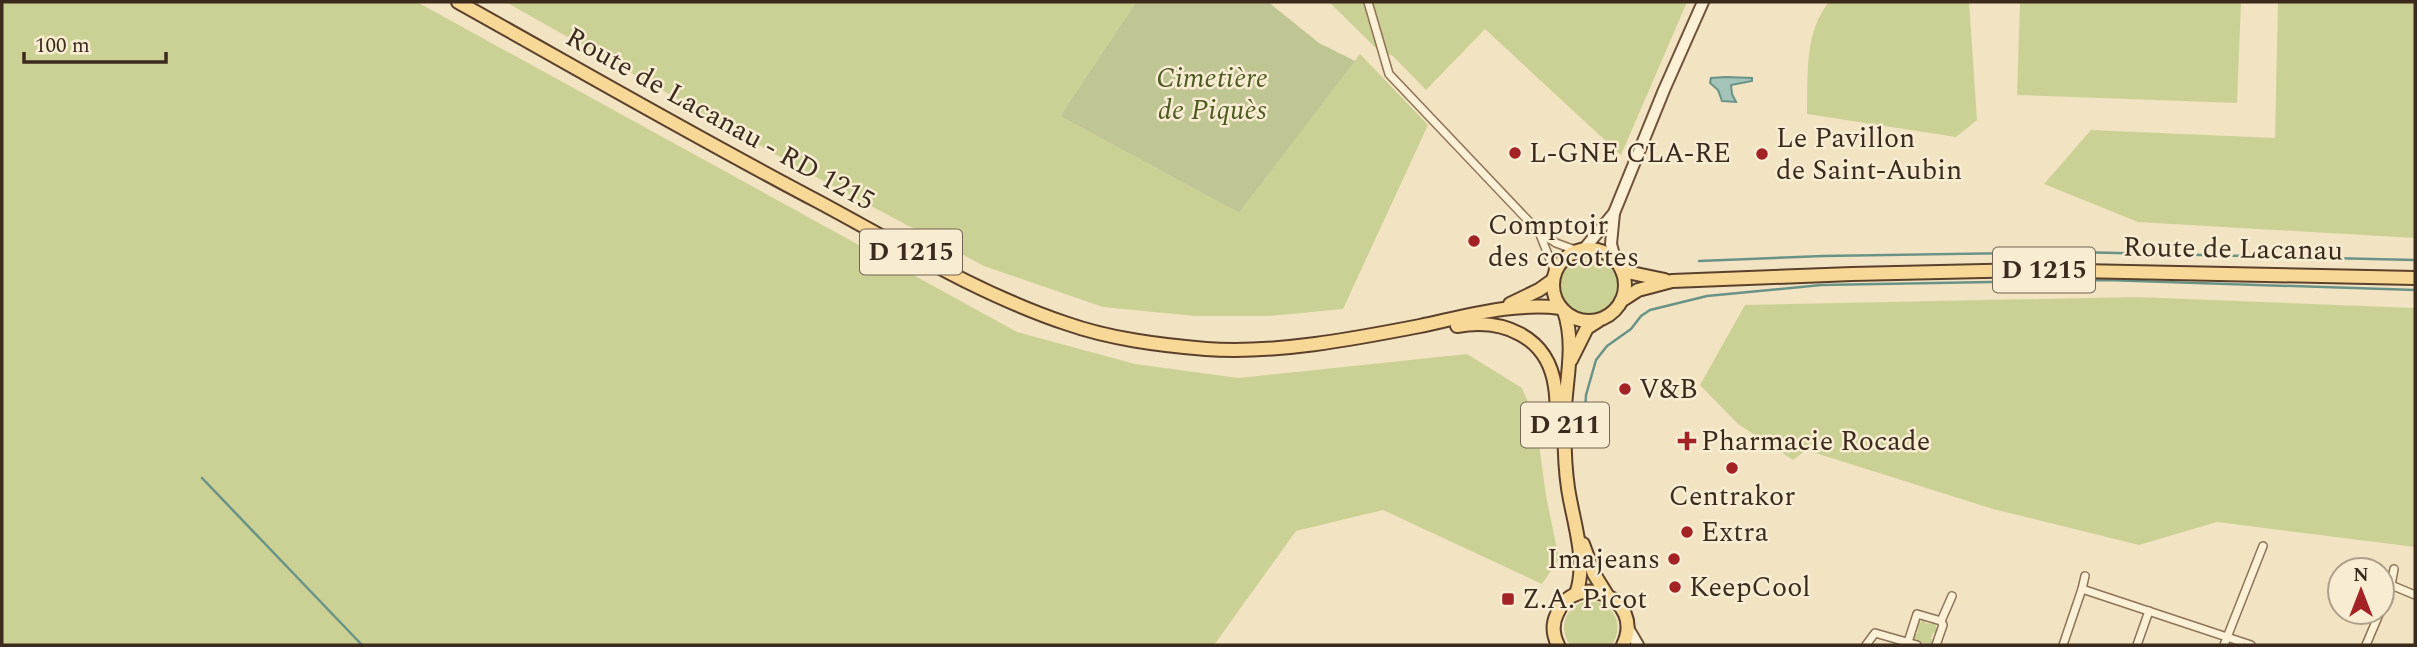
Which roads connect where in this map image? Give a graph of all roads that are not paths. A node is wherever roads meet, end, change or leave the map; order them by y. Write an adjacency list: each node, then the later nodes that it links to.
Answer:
1 (458, 2): 15 (main road, Route de Lacanau - RD 1215 / D 1215)
2 (1368, 2): 5 (street)
3 (1703, 2): 4 (main road)
4 (1614, 213): 6 (main road); 7 (main road)
5 (1539, 232): 6 (street); 8 (street)
6 (1581, 250): 7 (main road); 8 (main road)
7 (1619, 266): 10 (main road, D 1215); 11 (main road)
8 (1554, 276): 12 (main road, D 1215); 13 (main road)
9 (2415, 278): 10 (main road, Route de Lacanau / D 1215)
10 (1672, 281): 11 (main road, D 1215)
11 (1621, 301): 14 (main road)
12 (1500, 309): 13 (main road, D 1215); 15 (main road, D 1215)
13 (1563, 310): 14 (main road); 16 (main road, D 211)
14 (1600, 319): 16 (main road, D 211)
15 (1408, 328): 17 (main road)
16 (1570, 363): 17 (main road, D 211)
17 (1568, 486): 18 (main road, D 211)
18 (1574, 520): 23 (main road, D 211); 24 (main road, D 211)
19 (2263, 546): 31 (street)
20 (2085, 576): 22 (street)
21 (2396, 587): 25 (street)
22 (2082, 589): 27 (street); 39 (street)
23 (1576, 594): 24 (main road); 33 (main road)
24 (1606, 594): 30 (main road)
25 (2415, 595)
26 (1952, 596): 28 (street)
27 (2149, 611): 31 (street); 40 (street)
28 (1941, 621): 32 (street); 38 (street)
29 (2373, 626): 43 (street)
30 (1628, 628): 34 (main road); 35 (main road)
31 (2227, 636): 41 (street); 42 (street)
32 (1908, 642): 36 (street); 37 (street)
33 (1558, 645)
34 (1623, 645)
35 (1637, 645)
36 (1866, 645)
37 (1917, 645)
38 (1937, 645)
39 (2063, 645)
40 (2137, 645)
41 (2224, 645)
42 (2251, 645)
43 (2366, 645)

